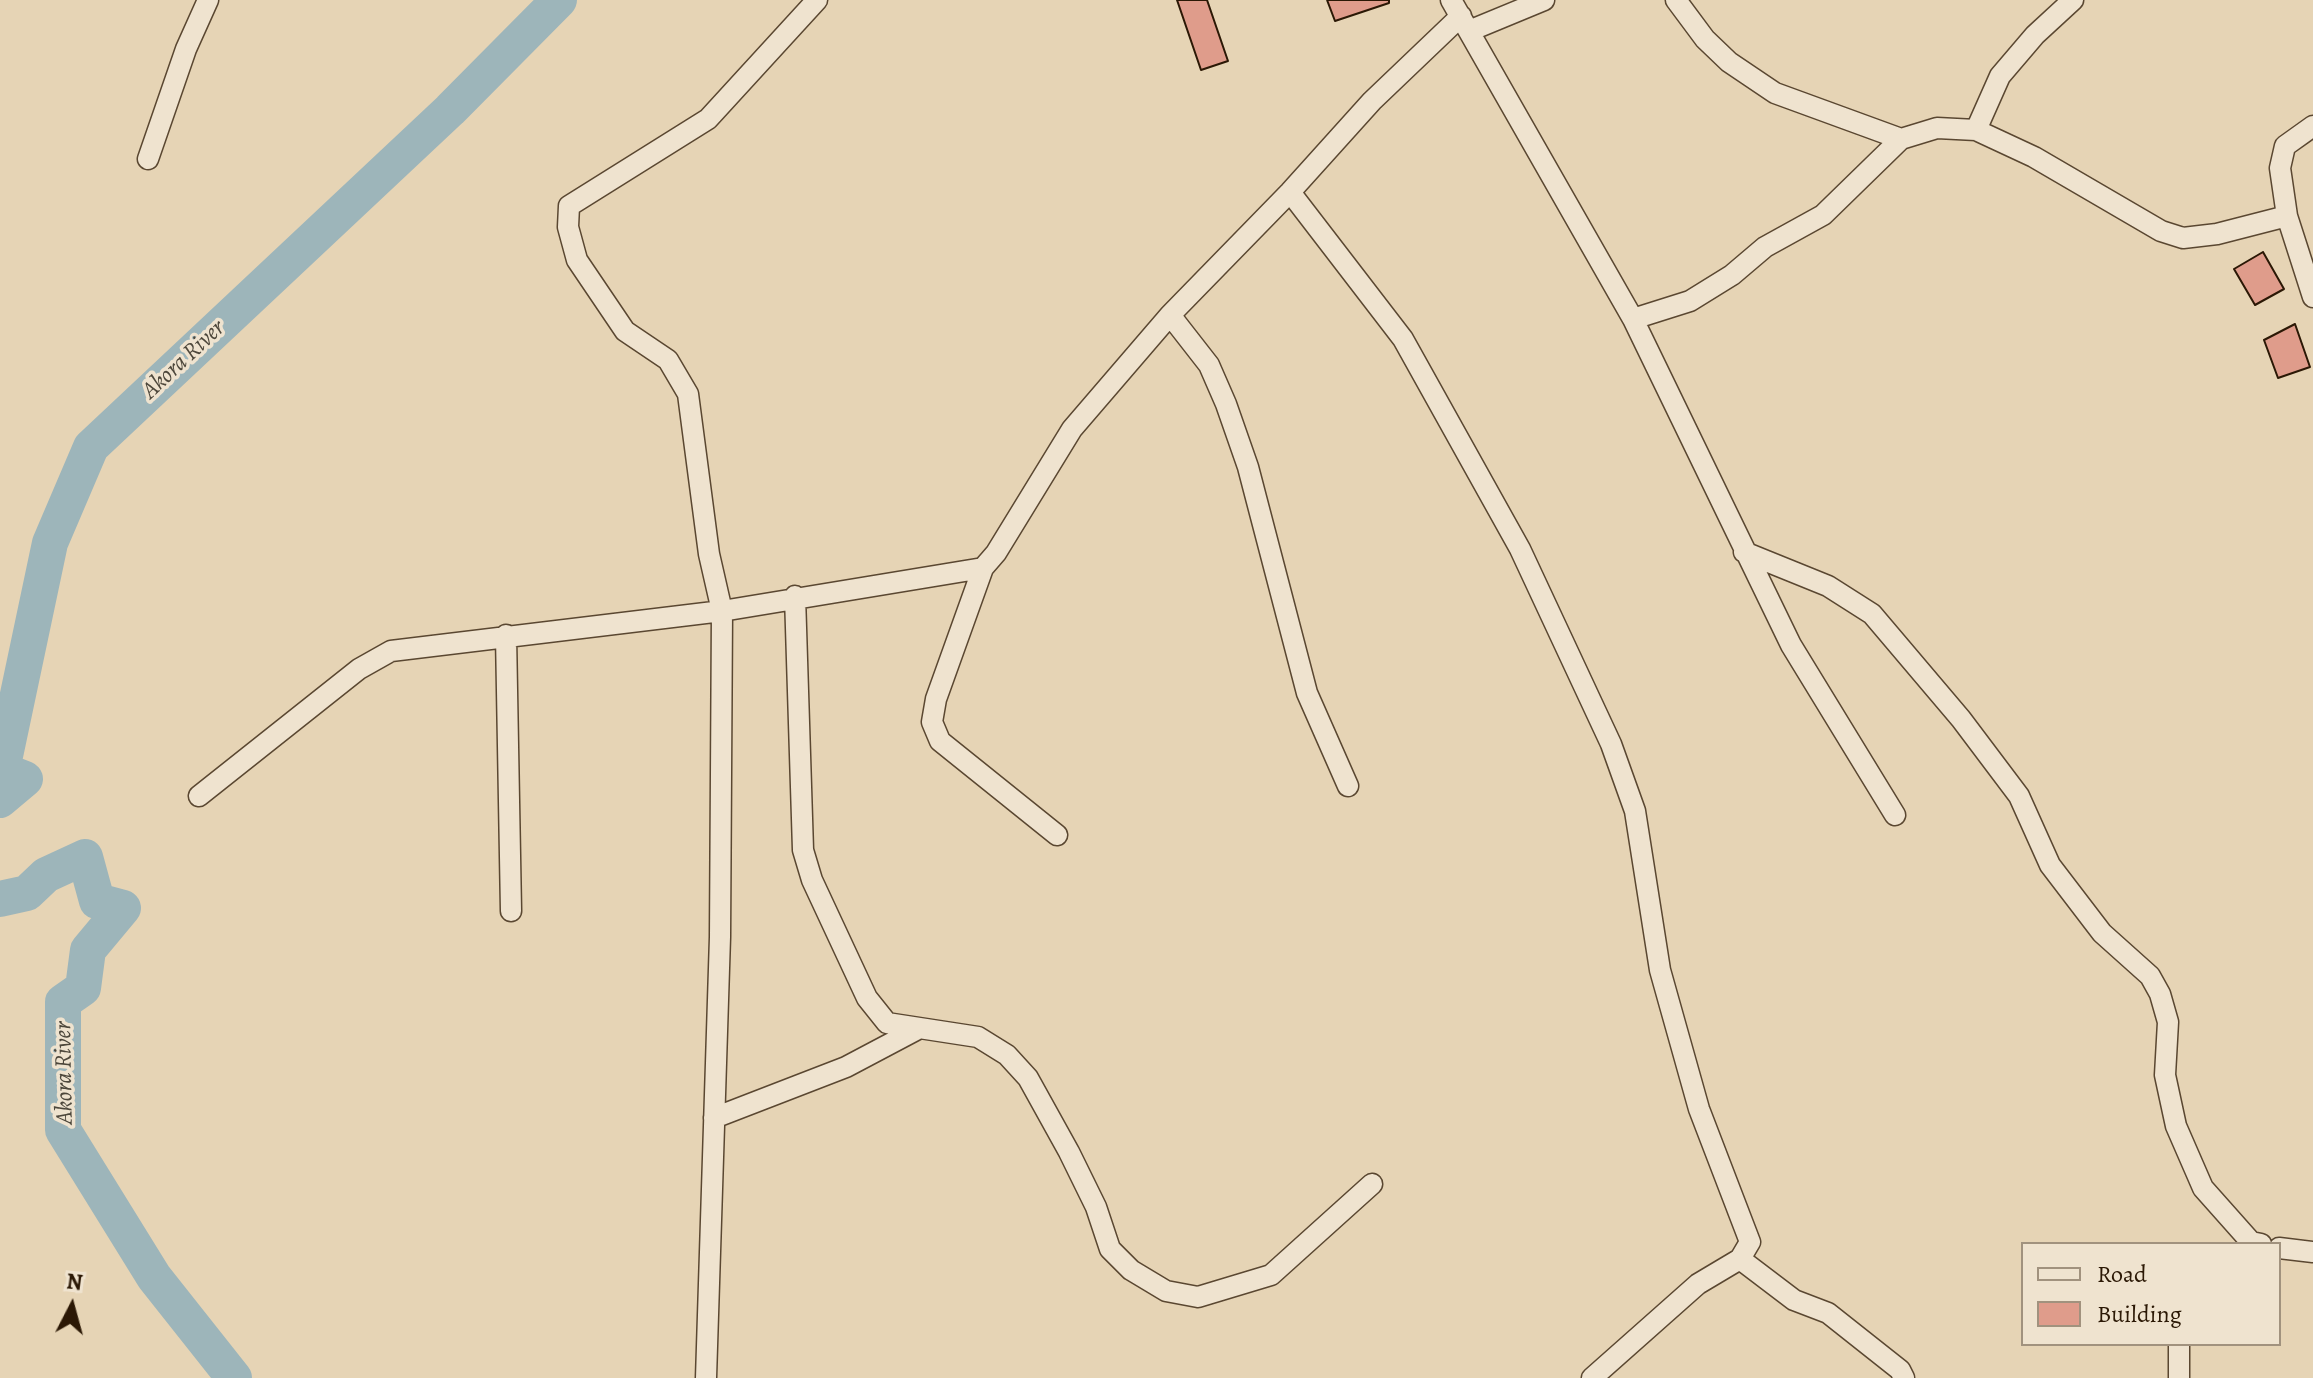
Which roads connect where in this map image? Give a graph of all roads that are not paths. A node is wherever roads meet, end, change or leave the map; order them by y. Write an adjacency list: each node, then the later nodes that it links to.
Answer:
1 (208, 0): 10 (street)
2 (817, 0): 19 (street)
3 (1544, 0): 6 (street)
4 (1676, 0): 9 (street)
5 (2073, 0): 8 (street)
6 (1460, 16): 11 (street); 15 (street)
7 (2313, 126): 12 (street)
8 (1976, 130): 9 (street); 12 (street)
9 (1901, 139): 15 (street)
10 (148, 159)
11 (1290, 192): 14 (street); 32 (street)
12 (2287, 216): 13 (street)
13 (2313, 297)
14 (1170, 315): 17 (street); 21 (street)
15 (1633, 319): 16 (street)
16 (1744, 552): 23 (street); 29 (street)
17 (983, 568): 18 (street); 24 (street)
18 (795, 596): 19 (street); 26 (street)
19 (722, 611): 20 (street); 27 (street)
20 (506, 635): 22 (street); 25 (street)
21 (1348, 786)
22 (199, 796)
23 (1895, 815)
24 (1057, 835)
25 (511, 911)
26 (916, 1030): 27 (street); 28 (street)
27 (714, 1118): 34 (street)
28 (1372, 1184)
29 (2253, 1242)
30 (2281, 1248): 31 (street)
31 (2313, 1252)
32 (1740, 1259): 35 (street); 36 (street)
33 (2179, 1346): 37 (street)
34 (706, 1378)
35 (1592, 1378)
36 (1904, 1378)
37 (2179, 1378)

